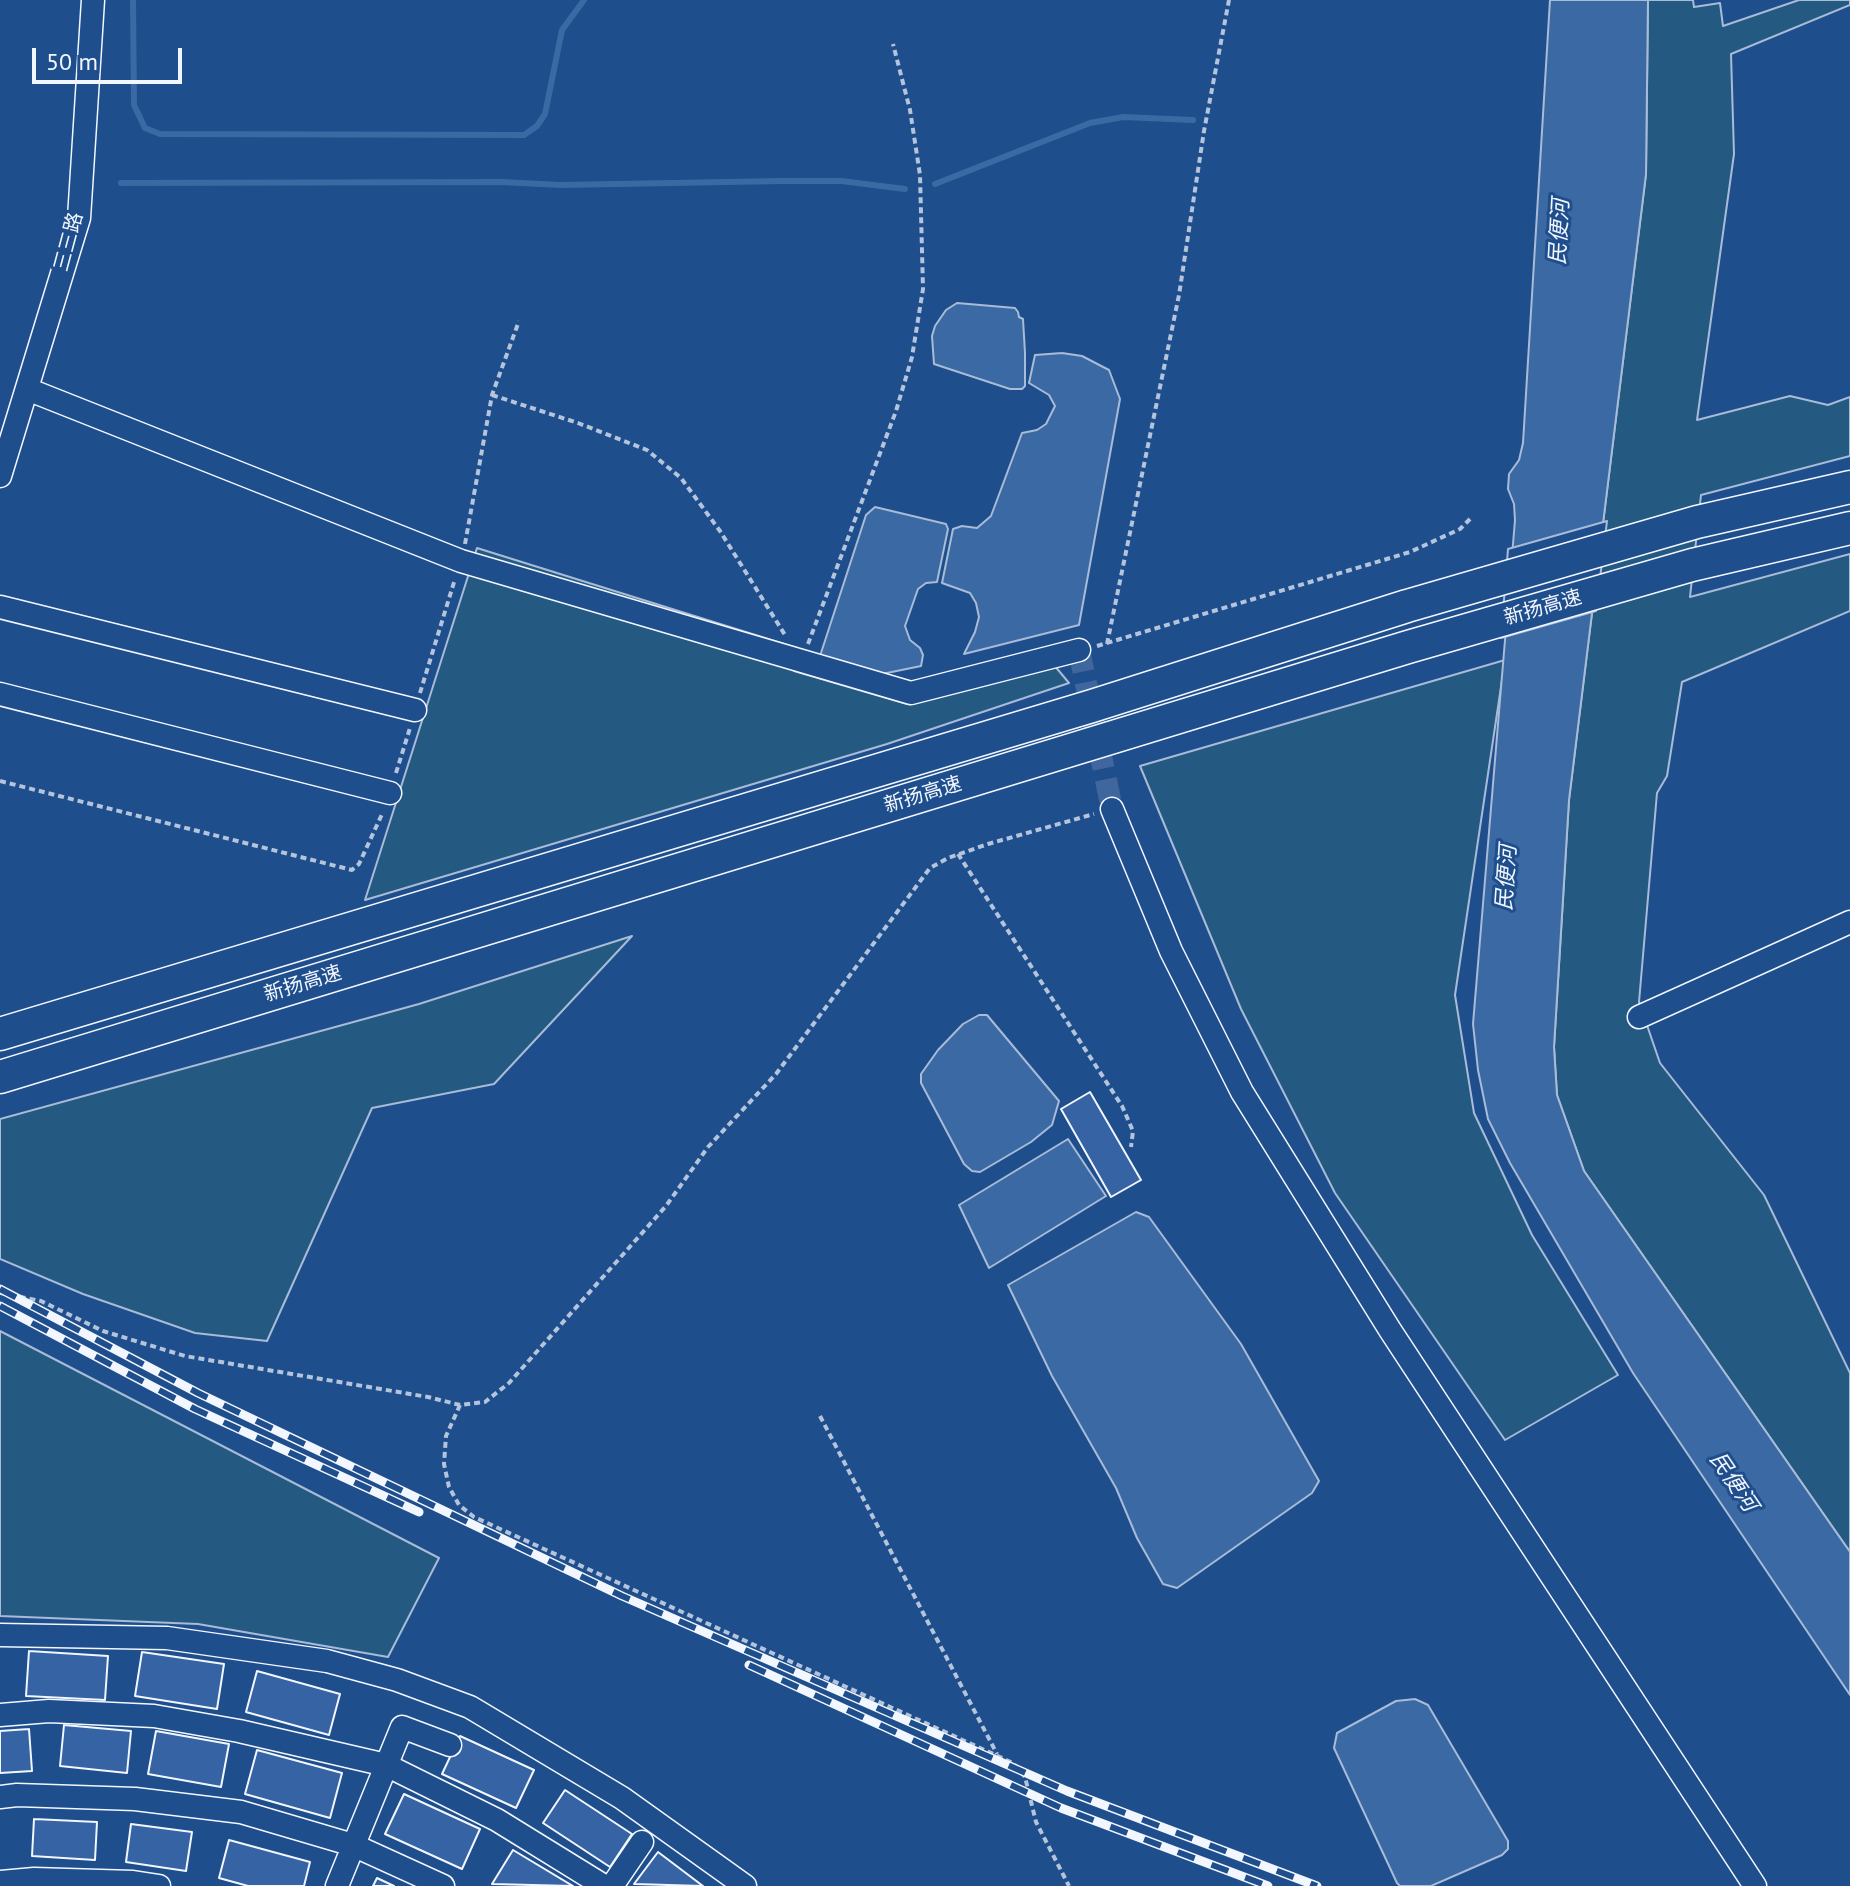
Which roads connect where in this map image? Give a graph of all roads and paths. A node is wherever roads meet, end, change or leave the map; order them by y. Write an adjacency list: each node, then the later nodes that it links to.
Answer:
1 (93, 0): 4 (street, 三三路)
2 (1229, 0): 11 (path)
3 (893, 44): 13 (path)
4 (27, 389): 6 (street, 三三路); 13 (street)
5 (492, 395): 13 (path)
6 (0, 476)
7 (1850, 487): 21 (highway, 新扬高速)
8 (1471, 518): 11 (path)
9 (1850, 528): 22 (highway, 新扬高速)
10 (0, 607): 15 (street)
11 (1107, 644): 12 (path)
12 (1079, 650): 13 (street)
13 (801, 661)
14 (0, 694): 16 (street)
15 (415, 710)
16 (390, 793)
17 (1112, 809): 18 (path); 43 (street)
18 (958, 854): 23 (path); 25 (path)
19 (1850, 922): 20 (street)
20 (1639, 1017)
21 (0, 1034)
22 (0, 1077)
23 (1131, 1147)
24 (0, 1293): 25 (path)
25 (460, 1405): 30 (path)
26 (820, 1416): 30 (path)
27 (0, 1635): 41 (street)
28 (0, 1715): 31 (street)
29 (450, 1745): 31 (street)
30 (998, 1756): 42 (path)
31 (386, 1765): 34 (street); 39 (street)
32 (0, 1797): 34 (street)
33 (642, 1842): 40 (street)
34 (353, 1845): 37 (street); 38 (street)
35 (0, 1882): 36 (street)
36 (159, 1886)
37 (337, 1886)
38 (443, 1886)
39 (604, 1886)
40 (612, 1886)
41 (745, 1886)
42 (1069, 1886)
43 (1755, 1886)

